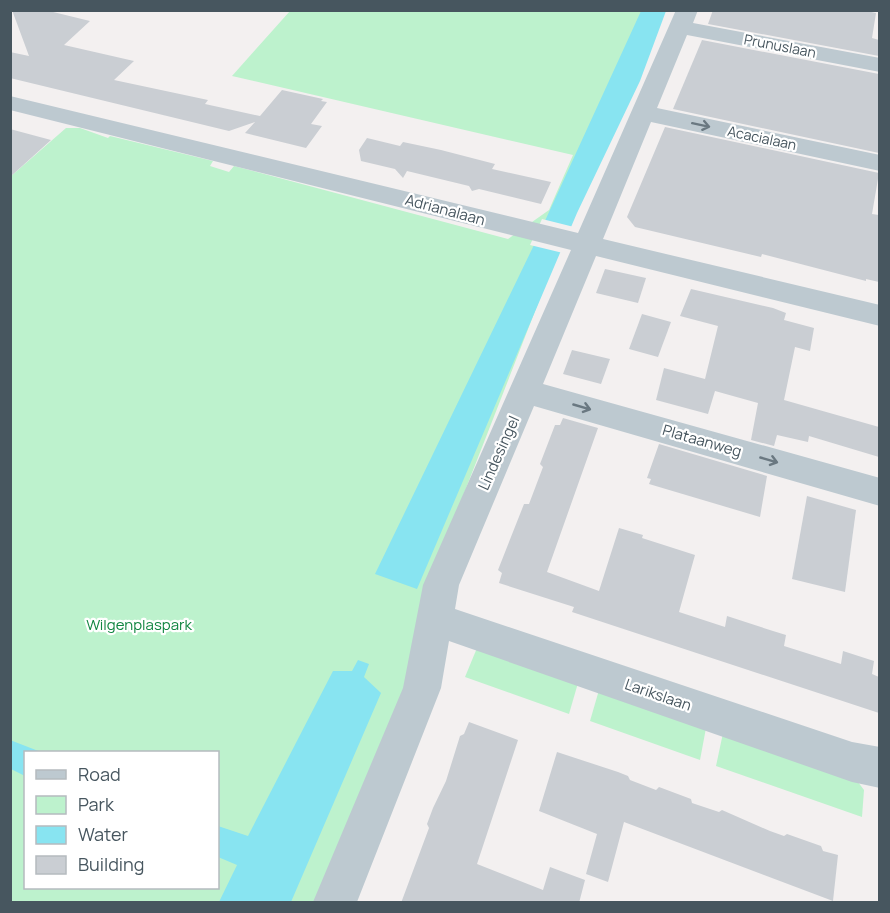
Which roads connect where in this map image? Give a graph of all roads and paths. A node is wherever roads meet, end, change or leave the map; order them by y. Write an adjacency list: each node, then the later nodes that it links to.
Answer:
1 (684, 19): 2 (street, Prunuslaan); 4 (street, Lindesingel)
2 (879, 65)
3 (10, 103): 6 (street, Adrianalaan)
4 (644, 113): 5 (street, Acacialaan, one-way to 5); 6 (street, Lindesingel)
5 (879, 163)
6 (582, 244): 7 (street, Adrianalaan); 8 (street, Lindesingel)
7 (879, 316)
8 (525, 391): 9 (street, Plataanweg, one-way to 9); 10 (street, Lindesingel)
9 (879, 492)
10 (436, 620): 11 (street, Larikslaan); 12 (street, Lindesingel)
11 (879, 768)
12 (335, 903)

